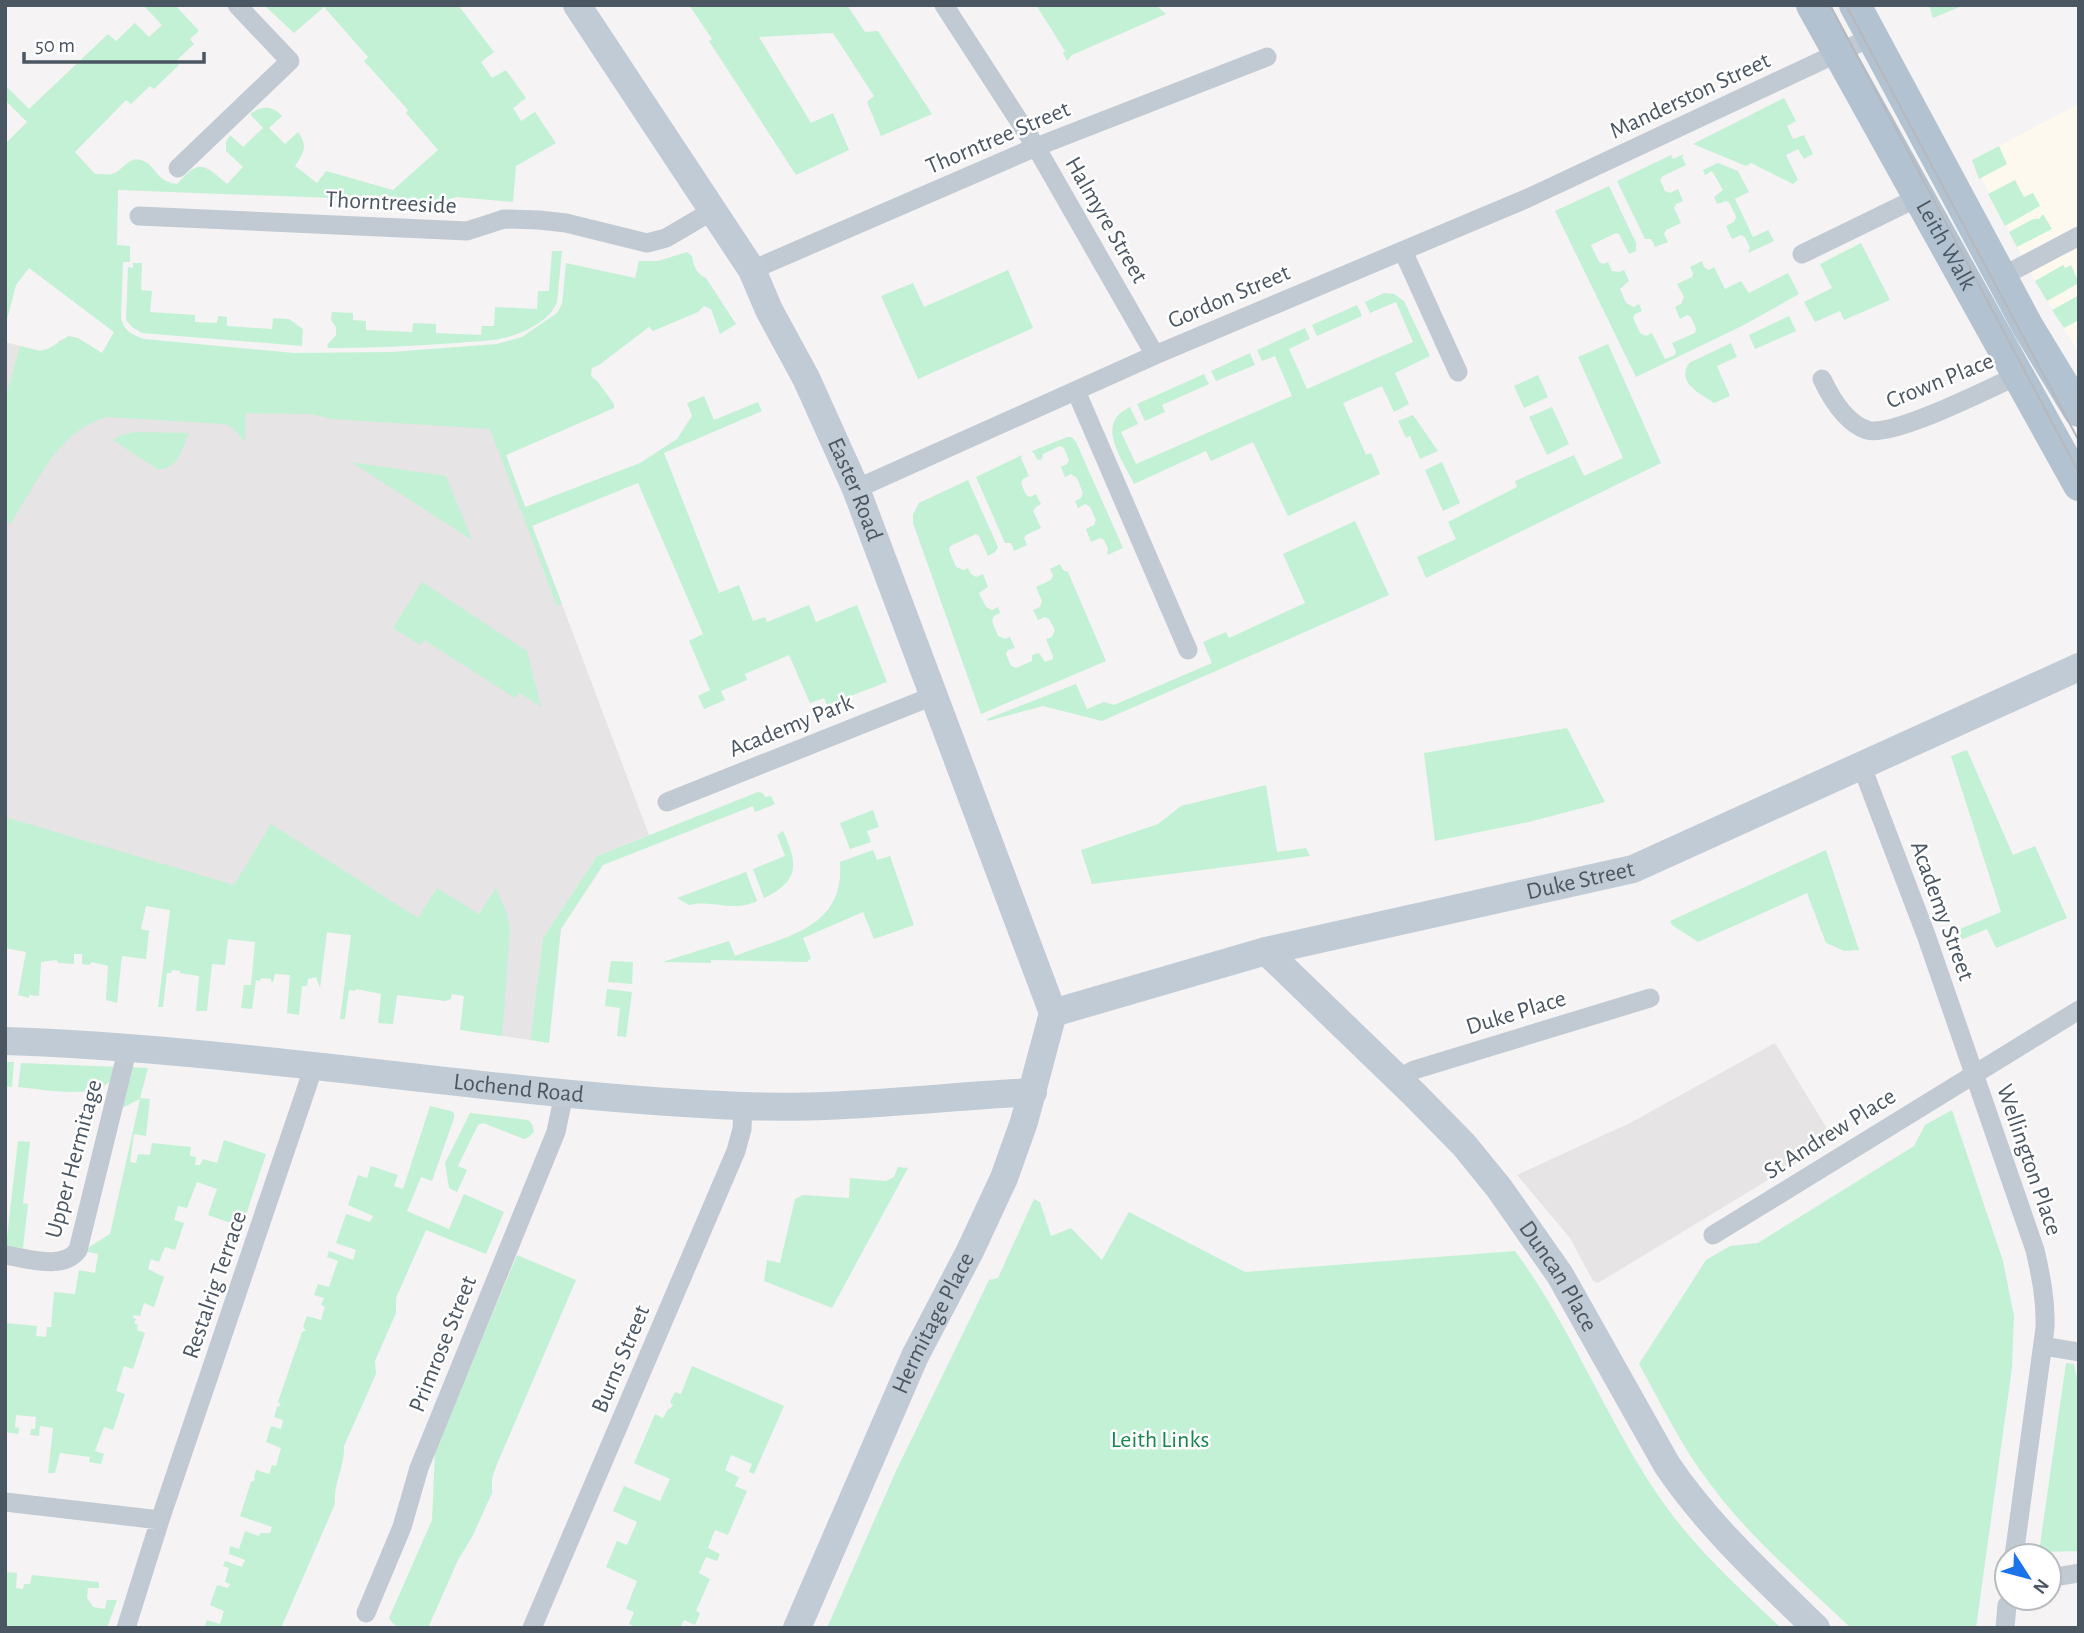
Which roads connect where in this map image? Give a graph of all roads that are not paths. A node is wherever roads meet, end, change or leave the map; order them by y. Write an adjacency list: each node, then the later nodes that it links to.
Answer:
1 (237, 5): 10 (street)
2 (577, 5): 13 (street, Easter Road)
3 (944, 5): 9 (street, Halmyre Street)
4 (1812, 5): 7 (main road, Leith Walk)
5 (1855, 5): 6 (main road, Leith Walk)
6 (1872, 37): 7 (street, Manderston Street); 19 (main road, Leith Walk)
7 (1837, 54): 11 (main road, Leith Walk); 12 (street, Manderston Street)
8 (1267, 57): 9 (street, Thorntree Street)
9 (1037, 147): 18 (street, Thorntree Street); 20 (street, Halmyre Street)
10 (178, 168)
11 (1919, 197): 17 (street); 22 (main road, Leith Walk)
12 (1528, 198): 16 (street, Gordon Street)
13 (712, 211): 14 (street, Thorntreeside); 18 (street, Easter Road)
14 (139, 216)
15 (2079, 236): 19 (street)
16 (1403, 251): 20 (street, Gordon Street); 21 (street)
17 (1802, 254)
18 (752, 270): 27 (street, Easter Road)
19 (2010, 272): 25 (main road, Leith Walk)
20 (1155, 355): 24 (street, Gordon Street)
21 (1458, 373)
22 (2017, 376): 23 (street, Crown Place); 26 (main road, Leith Walk)
23 (1822, 379)
24 (1076, 391): 27 (street, Gordon Street); 28 (street)
25 (2079, 411)
26 (2079, 485)
27 (856, 489): 30 (street, Easter Road)
28 (1188, 650)
29 (2079, 667): 31 (street, Duke Street)
30 (933, 696): 32 (street, Academy Park); 36 (street, Easter Road)
31 (1862, 767): 33 (street, Duke Street); 40 (street, Academy Street)
32 (667, 802)
33 (1266, 951): 36 (street, Duke Street); 41 (street, Duncan Place)
34 (1650, 998): 41 (street, Duke Place)
35 (2079, 1010): 40 (street, St Andrew Place)
36 (1053, 1013): 42 (street, Hermitage Place)
37 (5, 1041): 38 (street, Lochend Road)
38 (128, 1047): 39 (street, Lochend Road); 46 (street, Upper Hermitage)
39 (314, 1066): 43 (street, Lochend Road); 50 (street, Restalrig Terrace)
40 (1974, 1074): 45 (street, St Andrew Place); 47 (street, Wellington Place)
41 (1398, 1079): 56 (street, Duncan Place)
42 (1032, 1091): 44 (street, Lochend Road); 55 (street, Hermitage Place)
43 (564, 1094): 44 (street, Lochend Road); 52 (street, Primrose Street)
44 (743, 1106): 54 (street, Burns Street)
45 (1713, 1235)
46 (5, 1255)
47 (2043, 1346): 48 (street); 51 (street, Wellington Place)
48 (2079, 1352)
49 (5, 1502): 50 (street)
50 (160, 1520): 53 (street, Restalrig Terrace)
51 (2016, 1542)
52 (366, 1613)
53 (127, 1625)
54 (532, 1628)
55 (797, 1628)
56 (1816, 1628)

